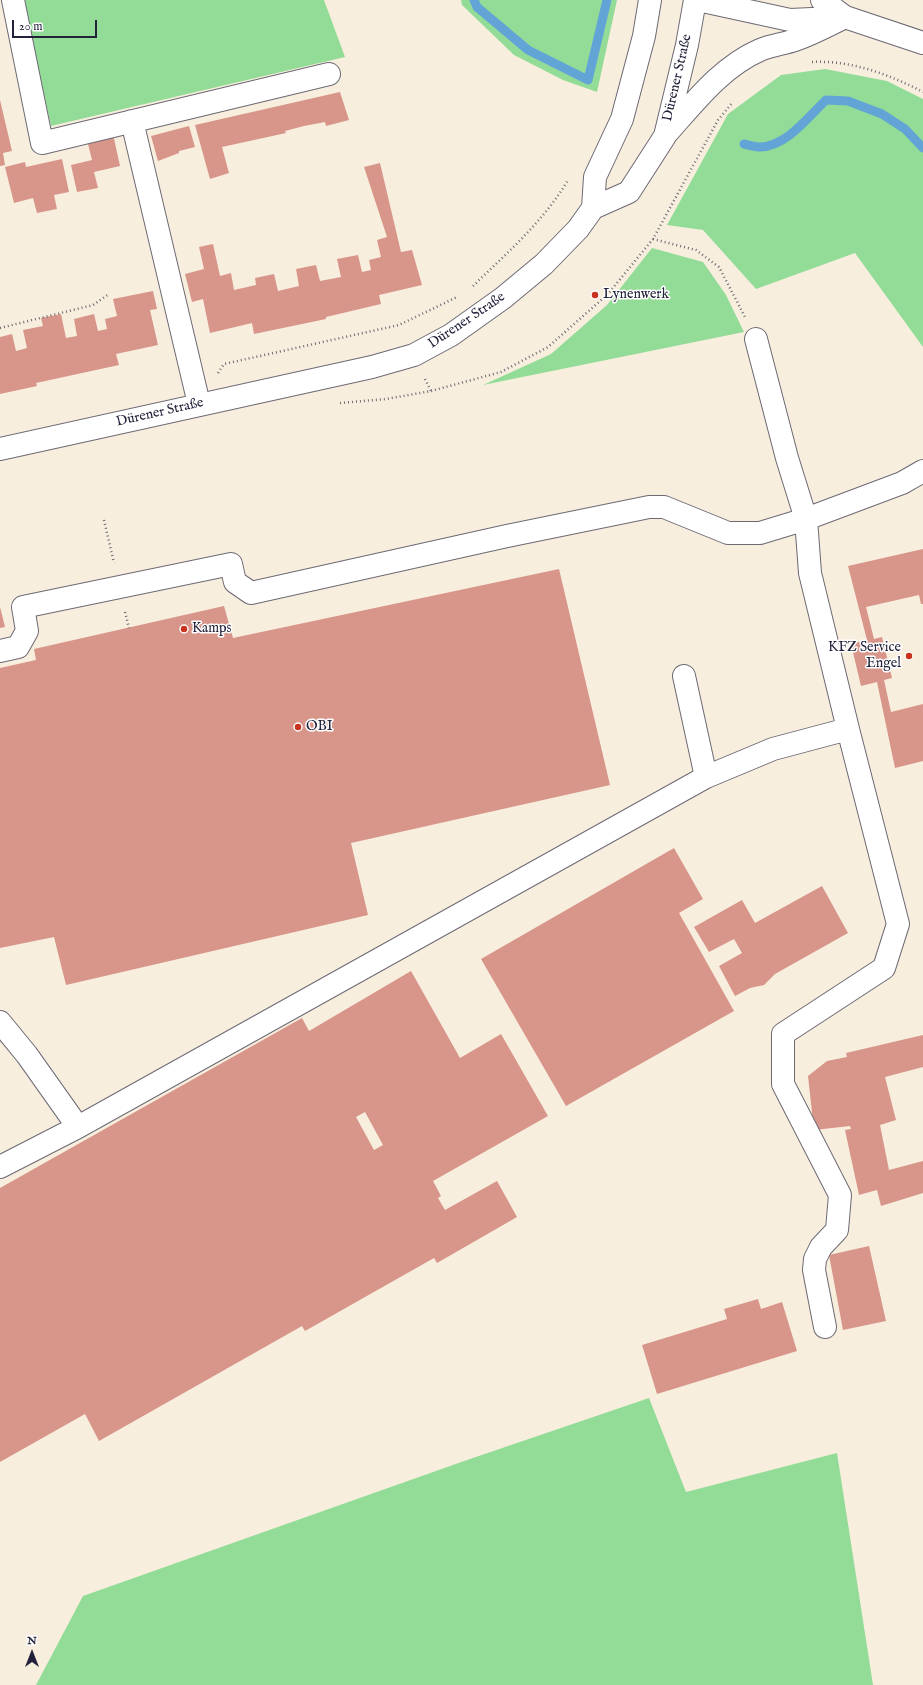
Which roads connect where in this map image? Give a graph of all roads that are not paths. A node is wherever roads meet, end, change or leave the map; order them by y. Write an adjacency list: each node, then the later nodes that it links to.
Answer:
1 (13, 0): 8 (main road)
2 (650, 0): 10 (main road)
3 (696, 0): 5 (main road, Dürener Straße); 9 (main road, Dürener Straße)
4 (822, 0): 5 (main road, Dürener Straße)
5 (845, 17): 6 (main road, Dürener Straße); 9 (main road)
6 (923, 43)
7 (329, 74): 8 (main road)
8 (132, 121): 12 (main road)
9 (665, 136): 10 (main road, Dürener Straße)
10 (593, 208): 12 (main road, Dürener Straße)
11 (756, 339): 15 (main road)
12 (198, 404): 13 (main road, Dürener Straße)
13 (0, 449)
14 (923, 471): 15 (main road)
15 (806, 519): 16 (main road); 18 (main road)
16 (0, 651)
17 (684, 676): 19 (main road)
18 (848, 729): 19 (main road); 23 (main road)
19 (706, 778): 21 (main road)
20 (0, 1022): 21 (main road)
21 (78, 1127): 22 (main road)
22 (0, 1167)
23 (825, 1327)

